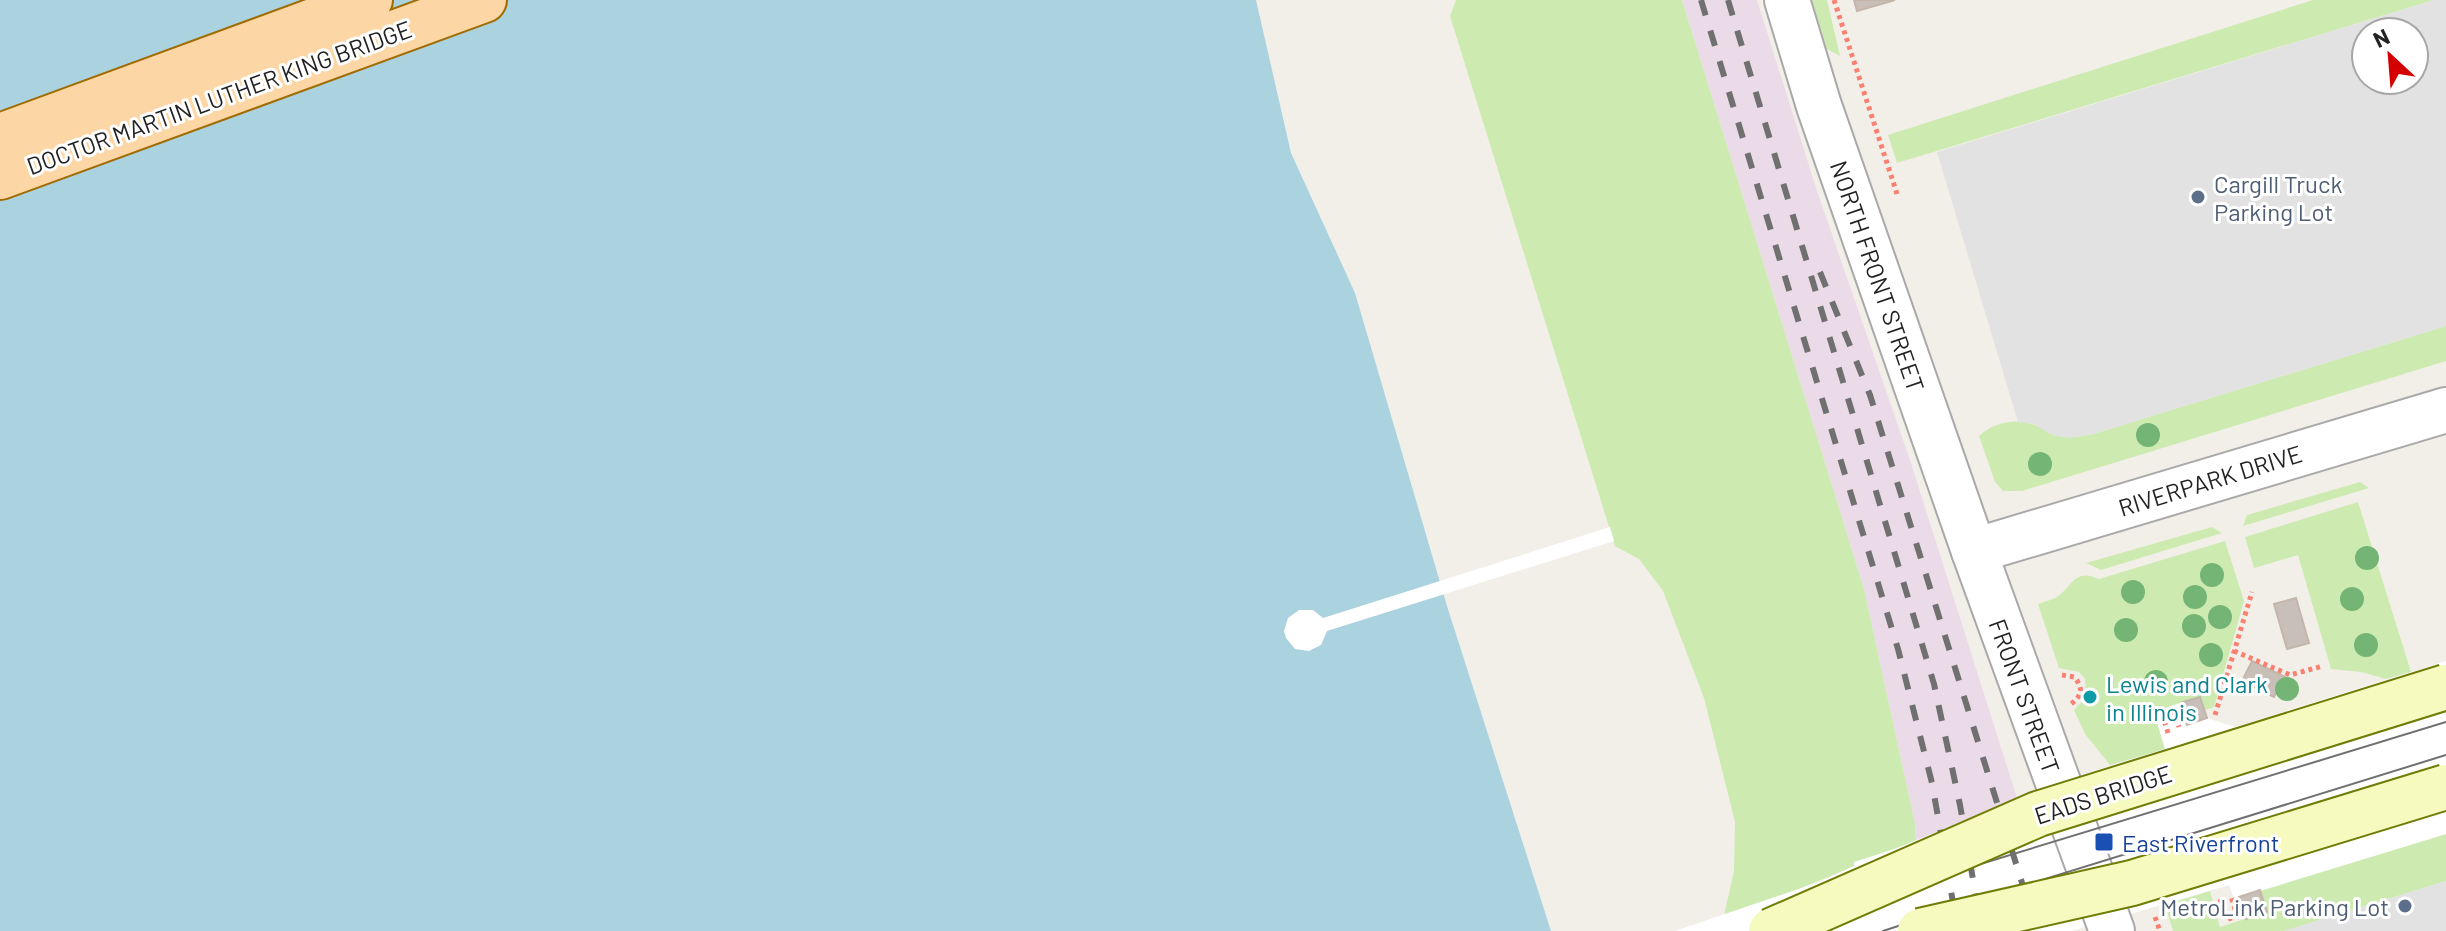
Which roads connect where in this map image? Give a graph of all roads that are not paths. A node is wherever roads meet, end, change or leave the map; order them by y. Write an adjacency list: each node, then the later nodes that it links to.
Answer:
1 (370, 0): 4 (main road, DOCTOR MARTIN LUTHER KING BRIDGE)
2 (484, 0): 5 (main road, DOCTOR MARTIN LUTHER KING BRIDGE)
3 (1787, 0): 7 (street, NORTH FRONT STREET)
4 (0, 136)
5 (0, 177)
6 (2446, 410): 7 (street, RIVERPARK DRIVE)
7 (1974, 551): 12 (street, FRONT STREET)
8 (2446, 687): 10 (main road, EADS BRIDGE, bridge)
9 (2446, 787): 11 (main road, bridge)
10 (1771, 931)
11 (1920, 931)
12 (2112, 931)

